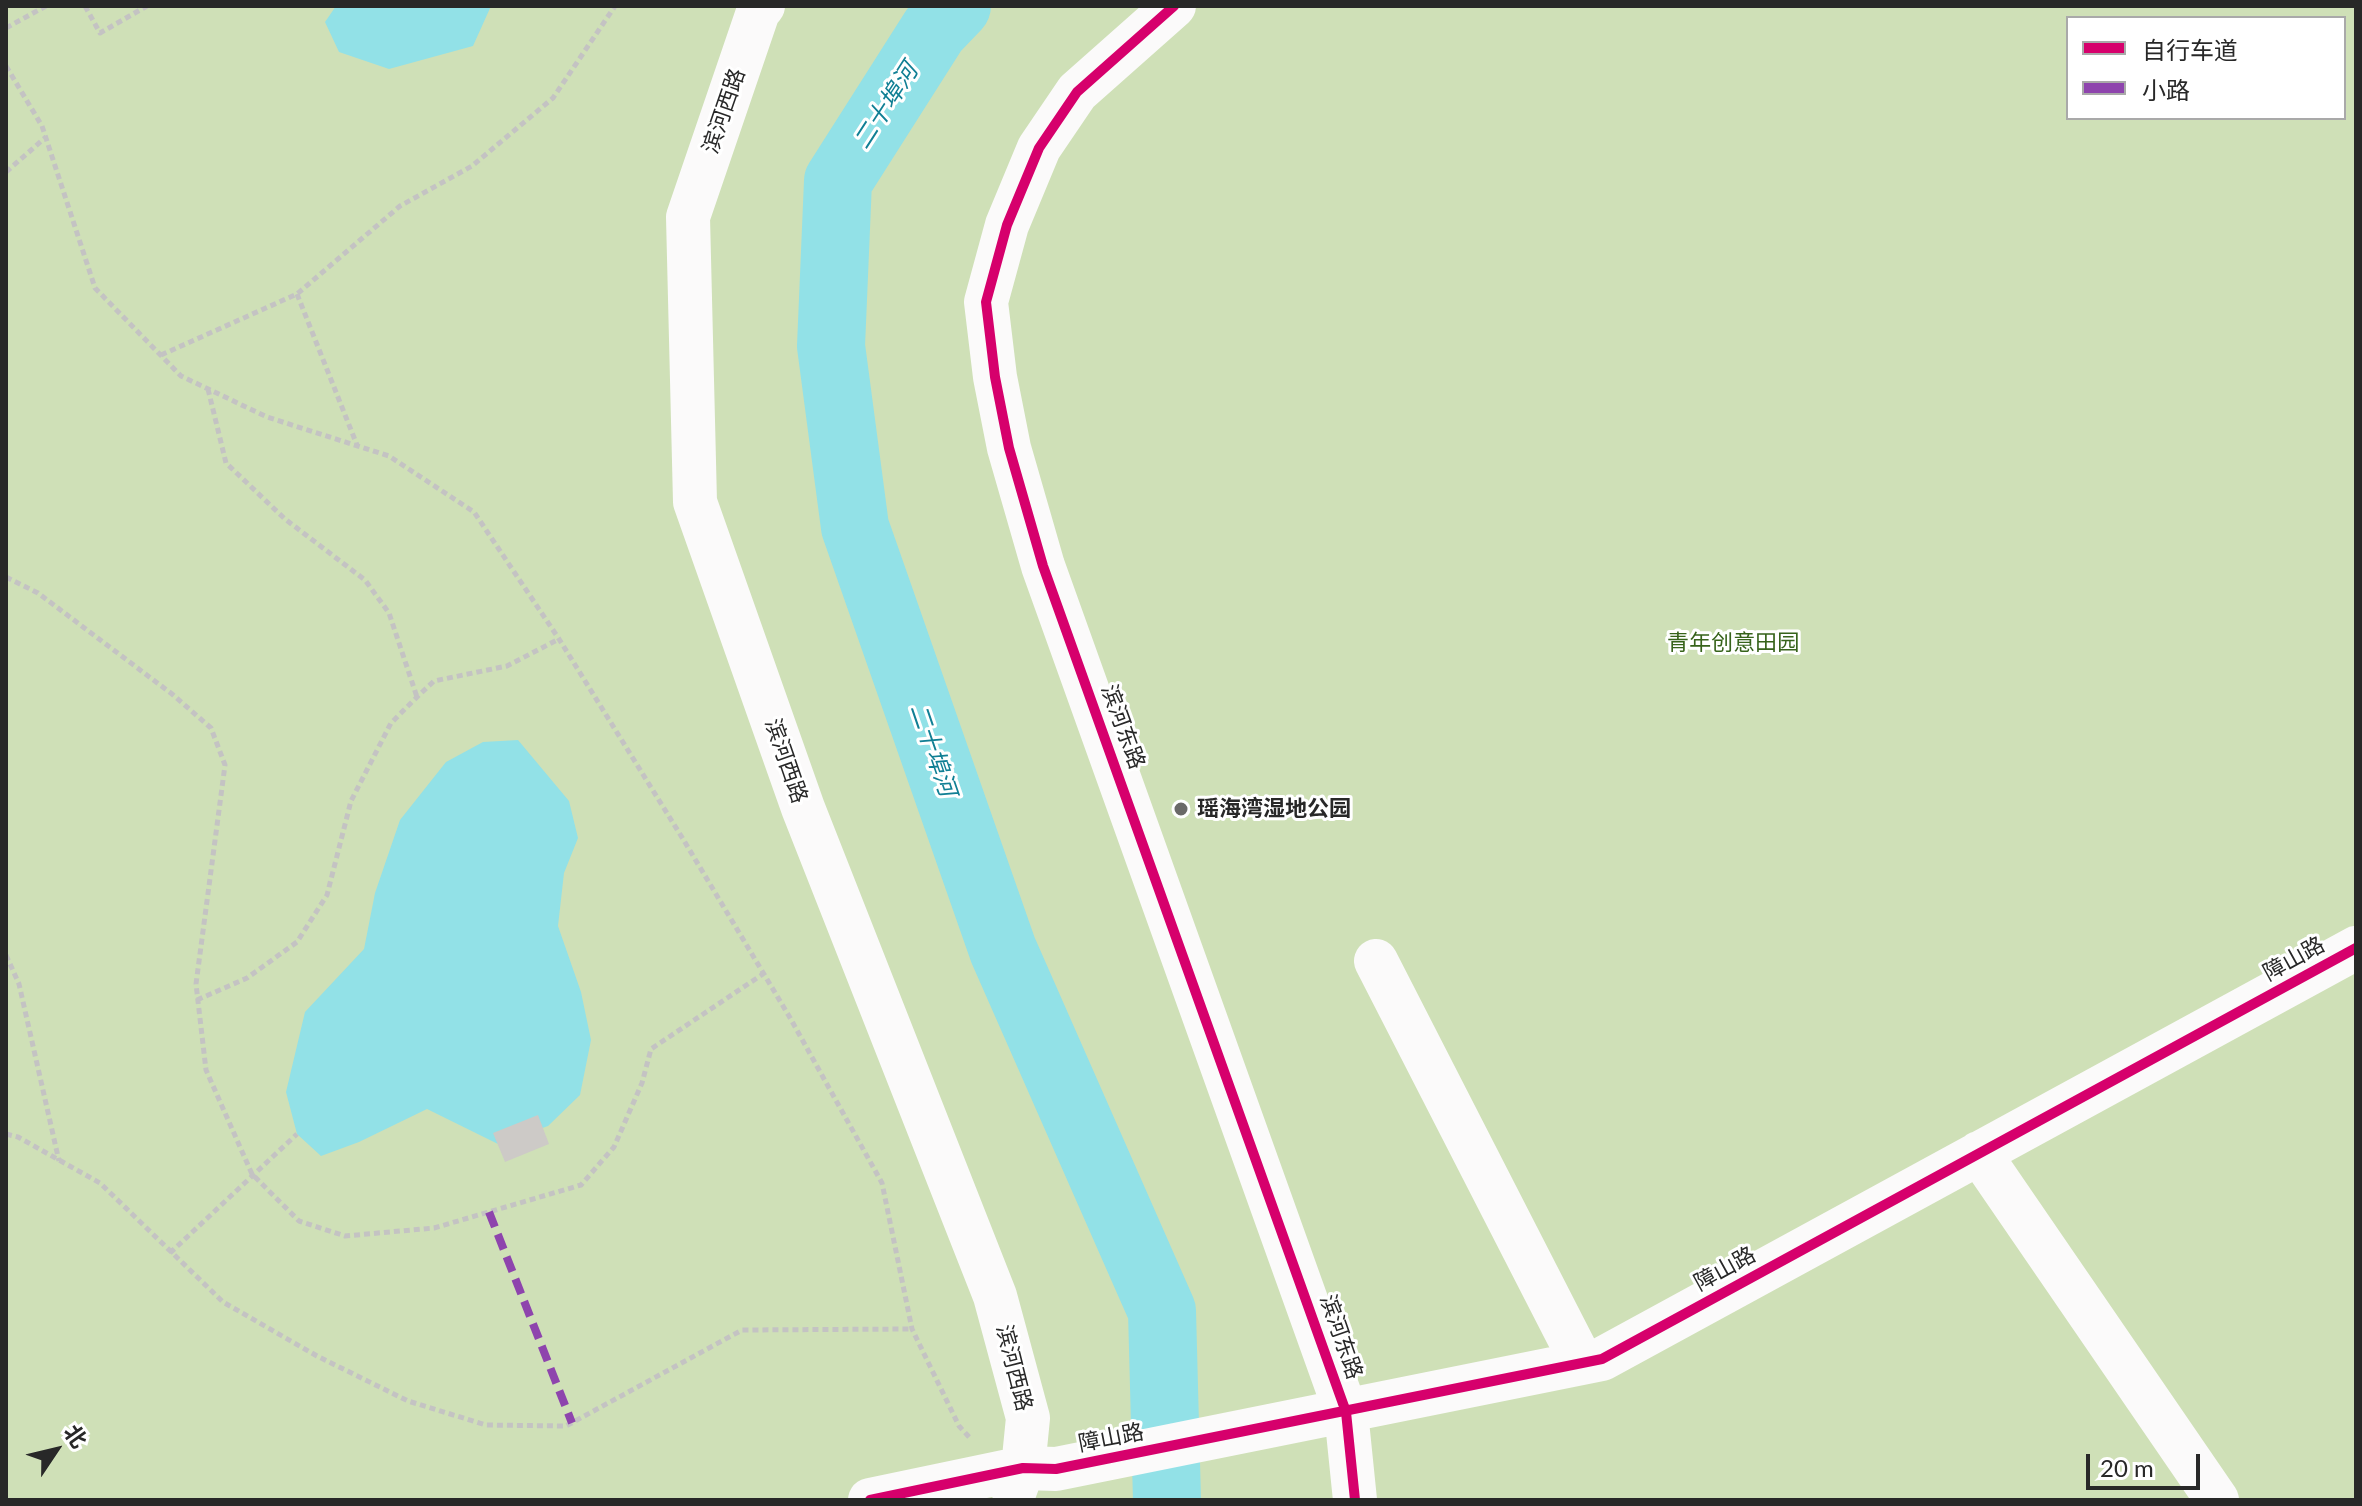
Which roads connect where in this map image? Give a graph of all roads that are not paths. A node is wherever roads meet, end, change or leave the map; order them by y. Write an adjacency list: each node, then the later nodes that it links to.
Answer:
1 (763, 6): 8 (street, 滨河西路)
2 (1174, 6): 7 (street, 滨河东路)
3 (2356, 948): 5 (street, 障山路)
4 (1376, 961): 6 (street)
5 (1979, 1153): 6 (street, 障山路); 11 (street)
6 (1582, 1363): 7 (street, 障山路)
7 (1346, 1412): 8 (street, 障山路); 10 (street, 滨河东路)
8 (1030, 1479): 9 (street, 障山路)
9 (870, 1500)
10 (1355, 1500)
11 (2217, 1500)

